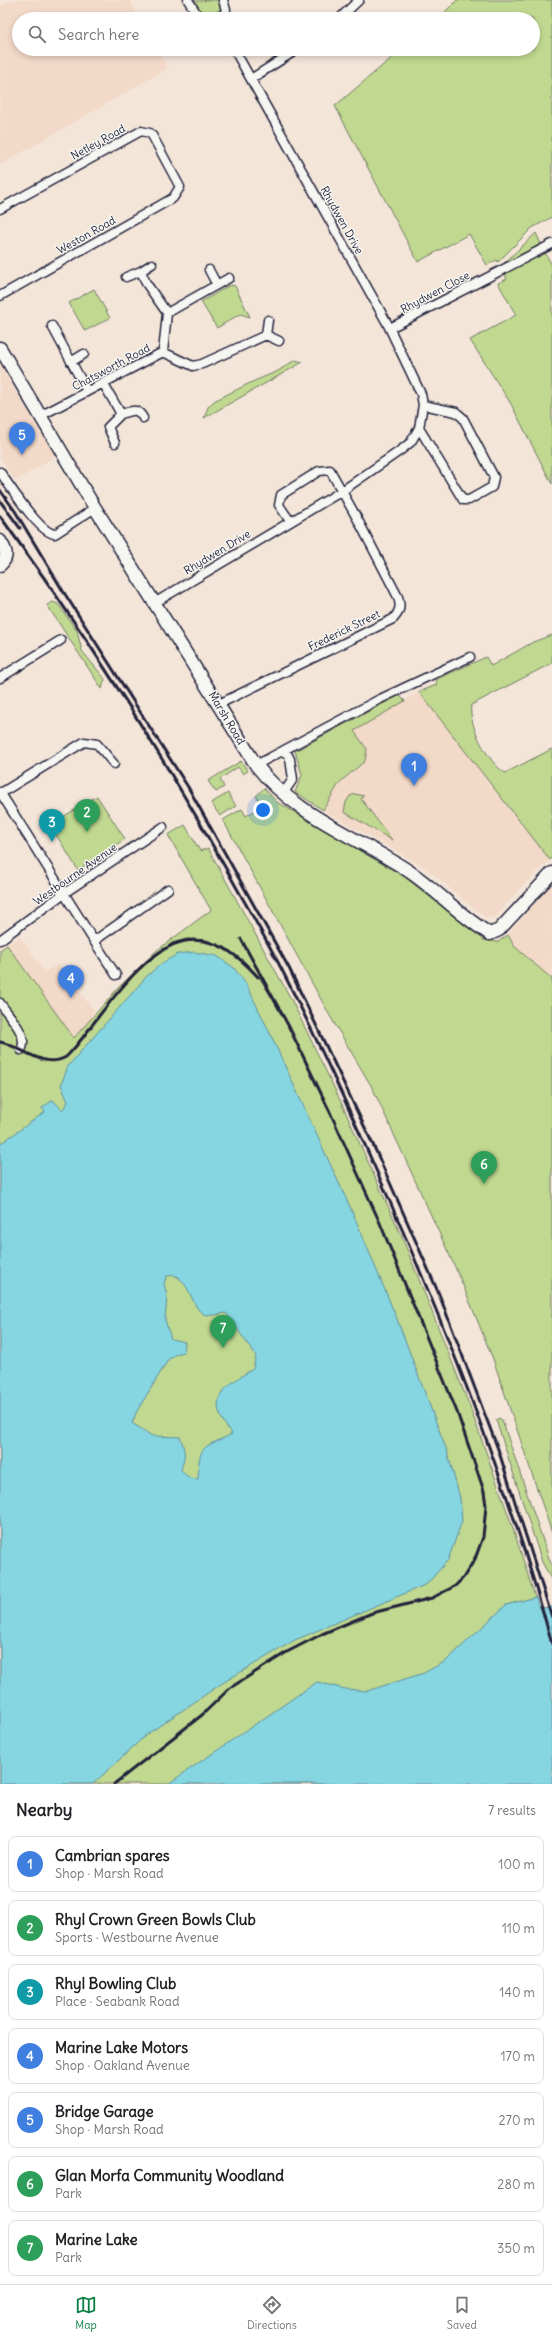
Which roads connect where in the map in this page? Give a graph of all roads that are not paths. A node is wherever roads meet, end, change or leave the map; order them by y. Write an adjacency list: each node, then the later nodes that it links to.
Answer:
1 (188, 0): 4 (street)
2 (223, 0): 5 (street)
3 (359, 0): 6 (street)
4 (196, 12)
5 (225, 12)
6 (346, 12)
7 (238, 56): 9 (street, Rhydwen Drive)
8 (287, 56): 9 (street)
9 (251, 79): 23 (street, Rhydwen Drive)
10 (179, 190): 11 (street, Netley Road); 19 (street, Weston Road)
11 (0, 209)
12 (552, 244): 23 (street, Rhydwen Close)
13 (152, 264): 15 (street)
14 (209, 270): 18 (street)
15 (140, 271): 16 (street); 20 (street)
16 (126, 278)
17 (229, 278): 18 (street)
18 (217, 285): 20 (street)
19 (0, 296)
20 (167, 313): 27 (street)
21 (268, 320): 24 (street)
22 (52, 326): 29 (street)
23 (390, 328): 32 (street, Rhydwen Drive)
24 (266, 335): 25 (street); 27 (street, Chatsworth Road)
25 (279, 341)
26 (0, 348): 34 (street, Marsh Road)
27 (163, 352): 30 (street, Chatsworth Road)
28 (84, 354): 29 (street)
29 (71, 362): 31 (street)
30 (103, 383): 31 (street, Chatsworth Road); 33 (street)
31 (87, 391): 34 (street, Chatsworth Road)
32 (424, 405): 36 (street, Rhydwen Drive); 36 (street)
33 (121, 414): 35 (street); 37 (street)
34 (40, 416): 40 (street, Marsh Road)
35 (143, 418)
36 (419, 428): 39 (street, Rhydwen Drive)
37 (115, 443)
38 (0, 472): 40 (street)
39 (342, 491): 41 (street, Rhydwen Drive); 41 (street); 48 (street, Frederick Street)
40 (95, 508): 44 (street, Marsh Road)
41 (290, 521): 44 (street, Rhydwen Drive)
42 (0, 541): 43 (street)
43 (0, 565)
44 (156, 602): 48 (street, Marsh Road)
45 (61, 640): 47 (street)
46 (470, 657): 49 (street)
47 (0, 678)
48 (219, 704): 51 (street, Marsh Road)
49 (285, 750): 51 (street); 53 (street)
50 (114, 764): 52 (street)
51 (256, 765): 53 (street, Marsh Road)
52 (0, 792): 57 (street)
53 (283, 794): 55 (street, Marsh Road)
54 (163, 827): 57 (street, Westbourne Avenue)
55 (552, 873)
56 (168, 889): 59 (street)
57 (63, 894): 58 (street, Westbourne Avenue); 59 (street)
58 (0, 940)
59 (94, 941): 60 (street)
60 (116, 975)
61 (0, 1003): 62 (street)
62 (21, 1050)

